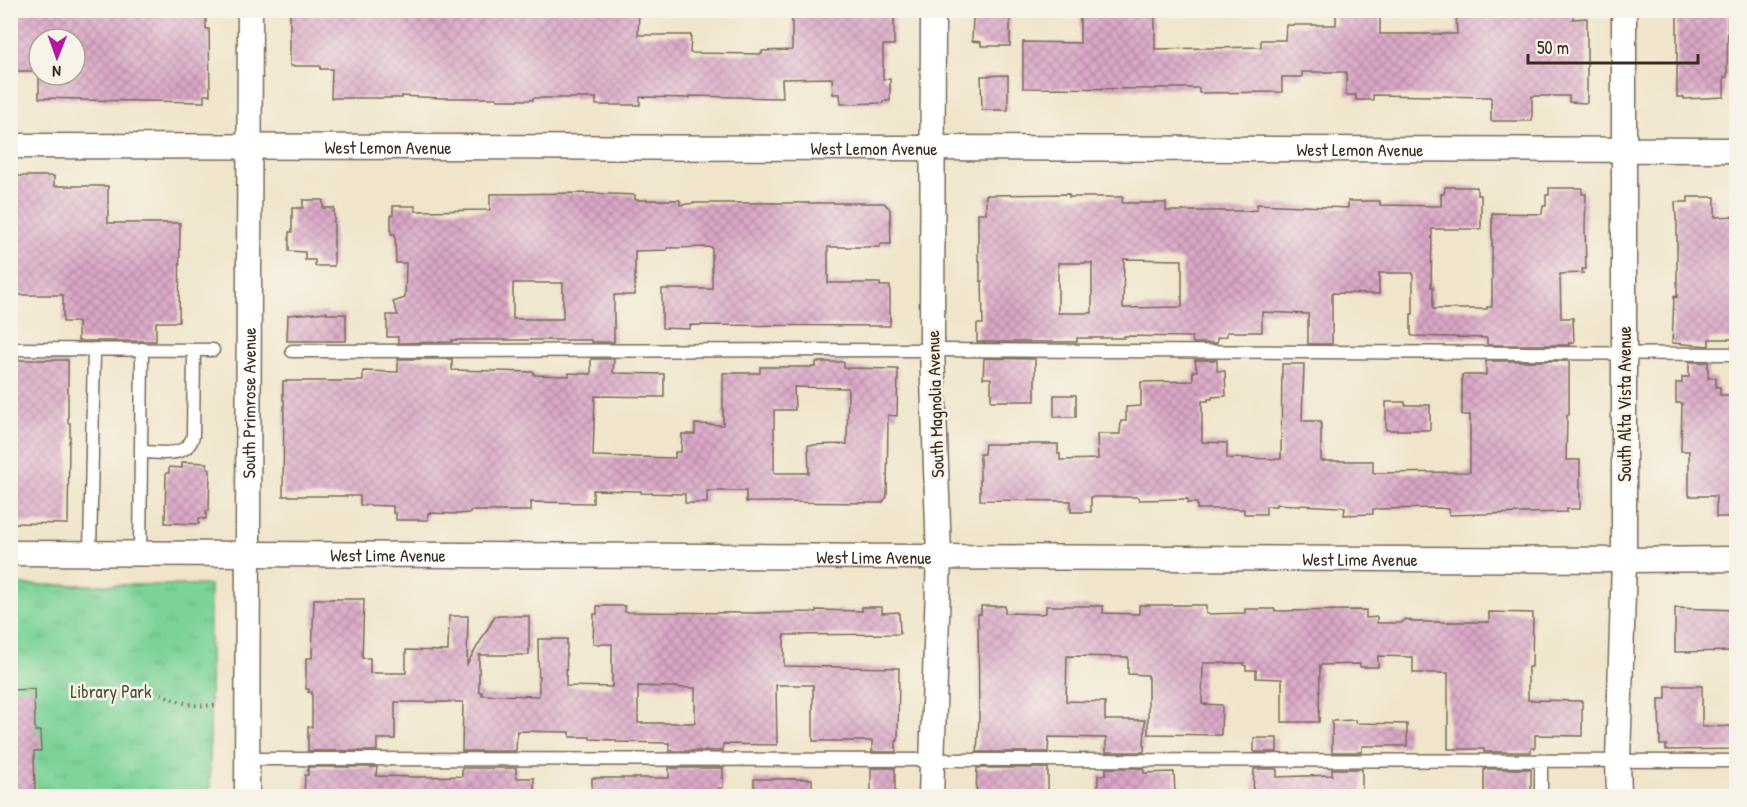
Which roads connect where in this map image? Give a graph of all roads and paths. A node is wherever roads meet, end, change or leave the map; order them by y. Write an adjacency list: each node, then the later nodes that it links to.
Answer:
1 (250, 10): 5 (street, South Primrose Avenue)
2 (933, 10): 6 (street, South Magnolia Avenue)
3 (1624, 10): 7 (street, South Alta Vista Avenue)
4 (10, 146): 5 (street, West Lemon Avenue)
5 (249, 146): 6 (street, West Lemon Avenue); 22 (street, South Primrose Avenue)
6 (933, 149): 7 (street, West Lemon Avenue); 14 (street, South Magnolia Avenue)
7 (1624, 150): 8 (street, West Lemon Avenue); 16 (street, South Alta Vista Avenue)
8 (1737, 150)
9 (10, 349): 10 (lane)
10 (94, 349): 11 (lane); 20 (lane)
11 (142, 349): 12 (lane); 18 (lane)
12 (194, 350): 13 (lane); 18 (lane)
13 (213, 350)
14 (932, 350): 15 (lane); 16 (lane); 23 (street, South Magnolia Avenue)
15 (292, 351)
16 (1624, 353): 17 (lane); 25 (street, South Alta Vista Avenue)
17 (1737, 354)
18 (141, 452): 21 (lane)
19 (10, 553): 20 (street, West Lime Avenue)
20 (90, 553): 21 (street, West Lime Avenue)
21 (140, 553): 22 (street, West Lime Avenue)
22 (248, 553): 23 (street, West Lime Avenue); 28 (street, South Primrose Avenue)
23 (939, 556): 25 (street, West Lime Avenue); 29 (street, South Magnolia Avenue)
24 (1737, 559): 25 (street, West Lime Avenue)
25 (1624, 560): 31 (street, South Alta Vista Avenue)
26 (161, 694): 27 (path)
27 (217, 705)
28 (246, 759): 29 (lane); 33 (street, South Primrose Avenue)
29 (932, 760): 30 (lane); 34 (street, South Magnolia Avenue)
30 (1541, 761): 31 (lane); 35 (lane)
31 (1618, 761): 32 (lane); 36 (street, South Alta Vista Avenue)
32 (1737, 761)
33 (247, 796)
34 (932, 796)
35 (1541, 796)
36 (1618, 796)

